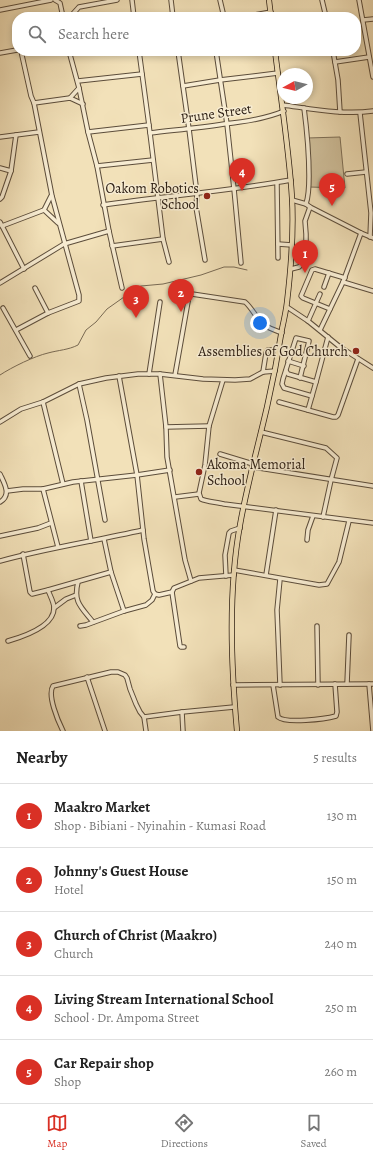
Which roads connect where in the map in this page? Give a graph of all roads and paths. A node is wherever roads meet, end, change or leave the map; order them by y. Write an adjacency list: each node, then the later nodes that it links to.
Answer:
1 (51, 0): 10 (street)
2 (55, 0): 11 (street)
3 (117, 0): 12 (street)
4 (132, 0): 13 (street)
5 (171, 0): 14 (street)
6 (220, 0): 15 (street)
7 (269, 0): 16 (main road)
8 (322, 0): 17 (street)
9 (359, 0): 19 (street)
10 (0, 10)
11 (61, 12)
12 (74, 12)
13 (133, 12)
14 (172, 12)
15 (223, 12)
16 (271, 12)
17 (325, 12)
18 (373, 19): 19 (street)
19 (363, 20): 29 (street)
20 (12, 51): 21 (street)
21 (0, 53)
22 (22, 56): 40 (street)
23 (71, 56): 36 (street)
24 (140, 56): 33 (street)
25 (179, 56): 37 (street)
26 (217, 56): 35 (street)
27 (276, 56): 31 (main road)
28 (334, 56): 30 (street)
29 (370, 57): 30 (street); 34 (street)
30 (335, 62): 46 (street)
31 (277, 68)
32 (277, 73): 35 (street)
33 (142, 74): 36 (street); 49 (street)
34 (373, 77)
35 (220, 80): 37 (street); 48 (street)
36 (78, 81): 38 (street)
37 (183, 86): 50 (street)
38 (79, 88): 39 (street); 41 (street)
39 (70, 98): 40 (street); 41 (street)
40 (34, 103): 51 (street)
41 (83, 104): 52 (street)
42 (283, 105): 43 (street); 44 (main road)
43 (304, 108): 46 (street); 70 (street)
44 (284, 111): 48 (street, Prune Street); 62 (main road)
45 (373, 111): 47 (street)
46 (340, 112): 47 (street)
47 (360, 113): 60 (street)
48 (227, 124): 50 (street, Prune Street); 64 (street)
49 (149, 125): 52 (street); 53 (street)
50 (189, 129): 53 (street, Prune Street); 65 (street)
51 (39, 132): 54 (street); 66 (street)
52 (88, 132): 57 (street)
53 (150, 133): 56 (street)
54 (16, 135): 55 (street); 59 (street)
55 (0, 136)
56 (153, 160): 57 (street); 67 (street)
57 (97, 166): 71 (street)
58 (0, 168): 59 (street)
59 (11, 170): 68 (street)
60 (366, 172): 61 (street); 74 (street)
61 (347, 174)
62 (291, 180): 63 (street); 69 (main road)
63 (277, 183): 64 (street); 84 (street)
64 (234, 189): 65 (street); 90 (street)
65 (197, 194): 67 (street); 88 (street)
66 (52, 196): 73 (street); 76 (street)
67 (158, 197): 71 (street); 82 (street)
68 (0, 199)
69 (292, 200): 70 (street); 85 (main road)
70 (306, 204): 72 (street)
71 (103, 205): 78 (street)
72 (310, 207): 80 (street); 92 (street)
73 (44, 210): 75 (street); 76 (street)
74 (372, 213): 81 (street)
75 (1, 224): 77 (street)
76 (59, 224): 83 (street)
77 (4, 231): 79 (street); 91 (street)
78 (109, 231): 83 (street); 86 (street)
79 (0, 234)
80 (361, 234): 81 (street); 94 (street)
81 (372, 237)
82 (163, 239): 86 (street); 89 (street)
83 (64, 244): 91 (street); 106 (street)
84 (278, 244): 85 (street); 87 (street)
85 (292, 245): 92 (main road)
86 (112, 246): 98 (street)
87 (278, 258)
88 (205, 260)
89 (169, 262)
90 (241, 263)
91 (24, 269): 95 (street)
92 (291, 269): 103 (main road)
93 (329, 273): 94 (street); 96 (street); 102 (street)
94 (344, 280): 99 (street); 105 (street)
95 (0, 283)
96 (324, 287)
97 (35, 288): 106 (street)
98 (122, 288)
99 (373, 291)
100 (320, 294): 102 (street)
101 (160, 302): 121 (street)
102 (316, 304): 105 (street); 107 (street)
103 (286, 307): 107 (street); 110 (main road)
104 (3, 308): 108 (street)
105 (330, 309): 109 (street)
106 (48, 314): 108 (street)
107 (308, 321): 109 (street)
108 (16, 330): 113 (street)
109 (320, 330): 111 (street)
110 (282, 333): 112 (main road); 123 (street)
111 (328, 337): 114 (street); 127 (street)
112 (279, 350): 118 (main road); 120 (street)
113 (30, 356)
114 (358, 359): 117 (street); 132 (street)
115 (288, 361): 116 (street); 116 (street); 119 (street)
116 (304, 366): 125 (street)
117 (373, 368)
118 (275, 371): 120 (street); 136 (main road)
119 (286, 371): 125 (street); 129 (street)
120 (263, 372): 126 (street)
121 (149, 374): 122 (street); 124 (street)
122 (160, 374): 123 (street); 135 (street)
123 (175, 375): 126 (street)
124 (119, 376): 128 (street); 141 (street)
125 (300, 378): 127 (street)
126 (223, 380): 134 (street)
127 (316, 382): 129 (street)
128 (79, 384): 130 (street); 142 (street)
129 (312, 396): 132 (street)
130 (43, 402): 133 (street); 145 (street)
131 (279, 402): 132 (street)
132 (308, 410)
133 (0, 422)
134 (209, 426): 135 (street); 149 (street)
135 (166, 427): 139 (street)
136 (261, 432): 138 (main road); 143 (street)
137 (220, 454): 138 (street)
138 (253, 465): 143 (street); 152 (main road)
139 (170, 470): 141 (street); 150 (street)
140 (0, 474): 148 (street)
141 (137, 475): 142 (street); 161 (street)
142 (98, 480): 144 (street); 156 (street)
143 (331, 480): 146 (street); 155 (street)
144 (81, 481): 145 (street); 165 (street)
145 (63, 484): 147 (street)
146 (373, 486)
147 (43, 489): 148 (street); 158 (street)
148 (7, 491): 151 (street)
149 (199, 494): 150 (street); 152 (street)
150 (175, 497): 174 (street)
151 (0, 502)
152 (244, 506): 153 (street); 160 (main road)
153 (276, 510): 154 (street); 171 (street)
154 (313, 516): 155 (street); 164 (street)
155 (323, 517): 157 (street)
156 (105, 520)
157 (349, 521): 159 (street); 173 (street)
158 (51, 523): 162 (street); 166 (street)
159 (373, 523)
160 (240, 528): 170 (main road); 172 (street)
161 (143, 530): 163 (street); 178 (street)
162 (0, 536)
163 (104, 539): 165 (street); 169 (street)
164 (307, 540)
165 (91, 541): 166 (street)
166 (58, 547): 167 (street)
167 (23, 554): 168 (street); 176 (street)
168 (0, 561)
169 (111, 572): 175 (street); 181 (street)
170 (234, 573): 171 (street); 172 (street); 192 (main road)
171 (266, 575): 173 (street)
172 (226, 576): 174 (street)
173 (280, 579): 194 (street)
174 (191, 581): 177 (street)
175 (78, 582): 176 (street); 179 (street)
176 (48, 590): 180 (street)
177 (172, 592): 178 (street); 187 (street)
178 (155, 594): 181 (street)
179 (76, 595): 180 (street); 182 (street)
180 (54, 608): 186 (street)
181 (124, 611): 182 (street)
182 (93, 622): 183 (street)
183 (80, 626)
184 (317, 626): 195 (street)
185 (349, 635): 190 (street)
186 (8, 641)
187 (184, 647)
188 (87, 677): 198 (street); 199 (street); 200 (street)
189 (335, 684): 190 (street); 193 (street); 195 (street)
190 (347, 684): 191 (street)
191 (371, 684): 204 (street)
192 (233, 685): 193 (street); 196 (main road)
193 (273, 685): 194 (street)
194 (280, 685): 195 (street)
195 (318, 685)
196 (234, 707): 197 (street); 203 (main road)
197 (182, 712): 198 (street); 202 (street)
198 (144, 717): 201 (street)
199 (63, 731)
200 (105, 731)
201 (146, 731)
202 (183, 731)
203 (237, 731)
204 (373, 731)

